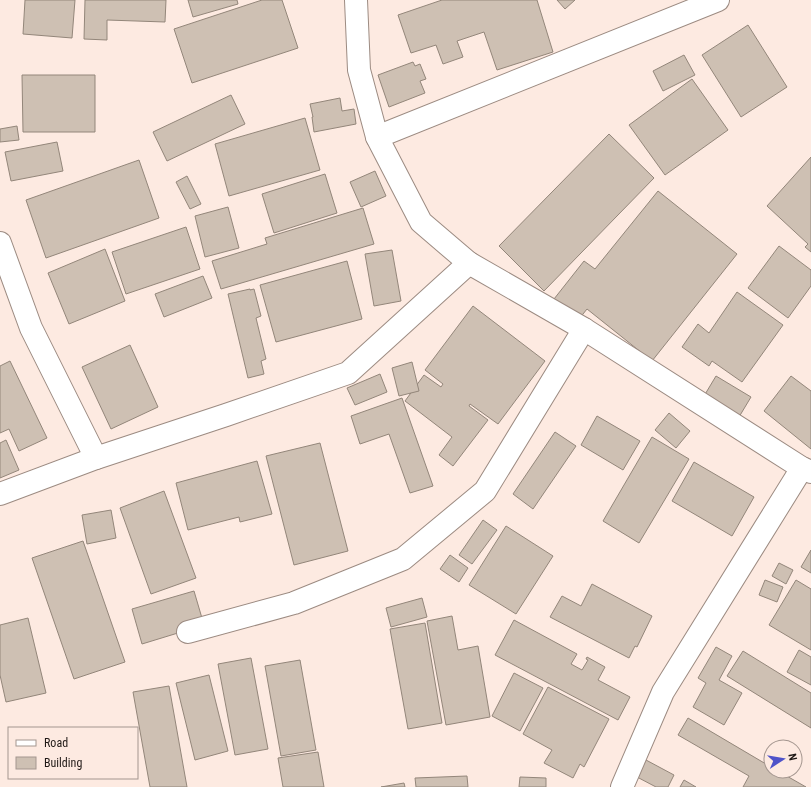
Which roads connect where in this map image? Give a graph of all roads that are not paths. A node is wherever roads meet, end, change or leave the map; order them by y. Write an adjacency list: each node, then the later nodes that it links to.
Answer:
1 (356, 0): 3 (street)
2 (718, 0): 3 (street)
3 (378, 137): 5 (street)
4 (0, 243): 7 (street)
5 (470, 263): 6 (street); 7 (street)
6 (584, 329): 8 (street); 10 (street)
7 (96, 458): 9 (street)
8 (806, 470): 11 (street)
9 (0, 494)
10 (188, 632)
11 (622, 787)

